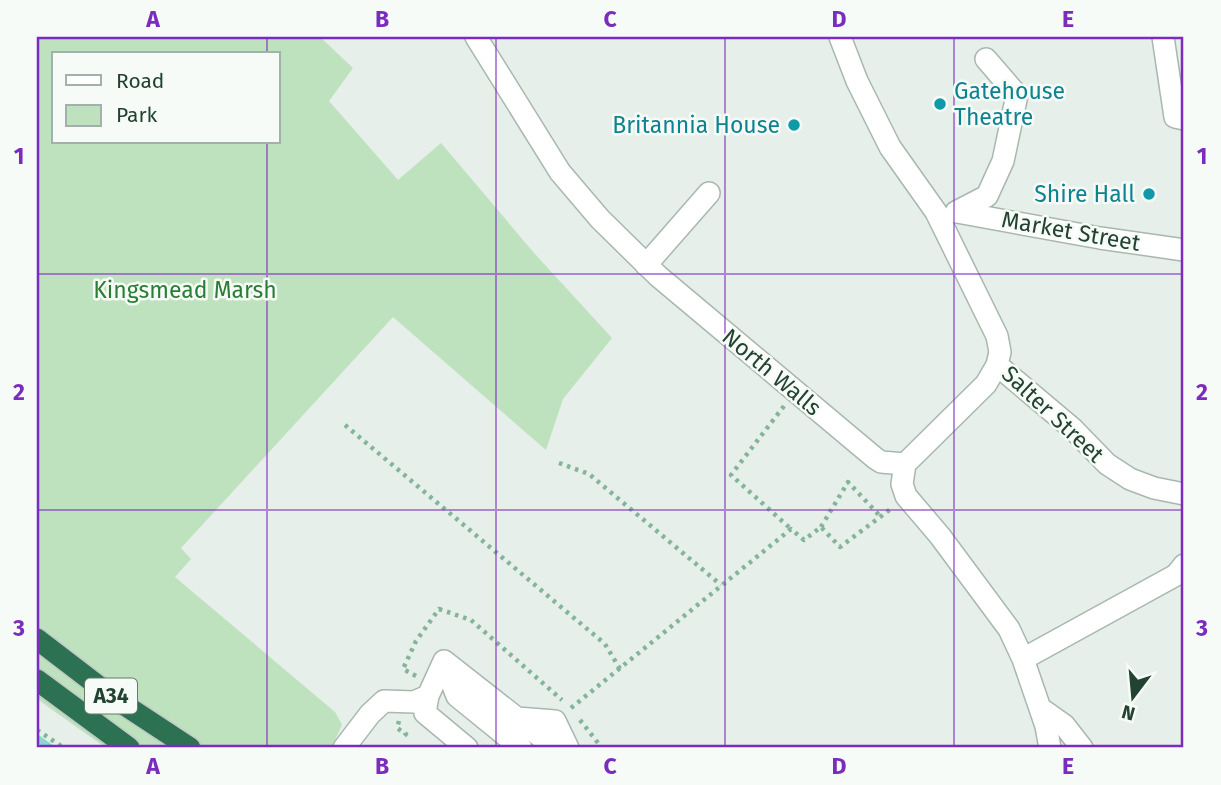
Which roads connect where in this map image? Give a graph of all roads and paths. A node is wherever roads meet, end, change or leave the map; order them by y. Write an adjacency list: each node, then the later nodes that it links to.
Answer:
1 (476, 37): 9 (street, North Walls)
2 (840, 37): 7 (street, Salter Street)
3 (1163, 37): 5 (street)
4 (986, 59): 7 (street)
5 (1184, 119)
6 (709, 194): 9 (street)
7 (947, 212): 8 (street, Market Street); 10 (street, Salter Street)
8 (1184, 250)
9 (646, 265): 14 (street, North Walls)
10 (997, 365): 14 (street); 15 (street, Salter Street)
11 (777, 415): 19 (path)
12 (345, 425): 25 (path)
13 (559, 463): 21 (path)
14 (905, 464): 16 (street)
15 (1184, 494)
16 (906, 496): 17 (path); 23 (street)
17 (880, 516): 18 (path); 18 (path)
18 (821, 527): 19 (path)
19 (792, 529): 21 (path)
20 (1184, 565): 23 (street)
21 (721, 585): 25 (path)
22 (37, 639): 34 (highway, A34)
23 (1023, 659): 29 (street)
24 (443, 661): 27 (street); 31 (street); 37 (street)
25 (620, 669): 28 (path)
26 (37, 680): 33 (highway, A34)
27 (428, 696): 28 (path); 35 (street); 36 (street)
28 (571, 708): 38 (path)
29 (1040, 708): 39 (street); 40 (street)
30 (37, 730): 32 (path)
31 (555, 747)
32 (64, 748)
33 (129, 748)
34 (190, 748)
35 (344, 748)
36 (467, 748)
37 (521, 748)
38 (602, 748)
39 (1050, 748)
40 (1082, 748)

